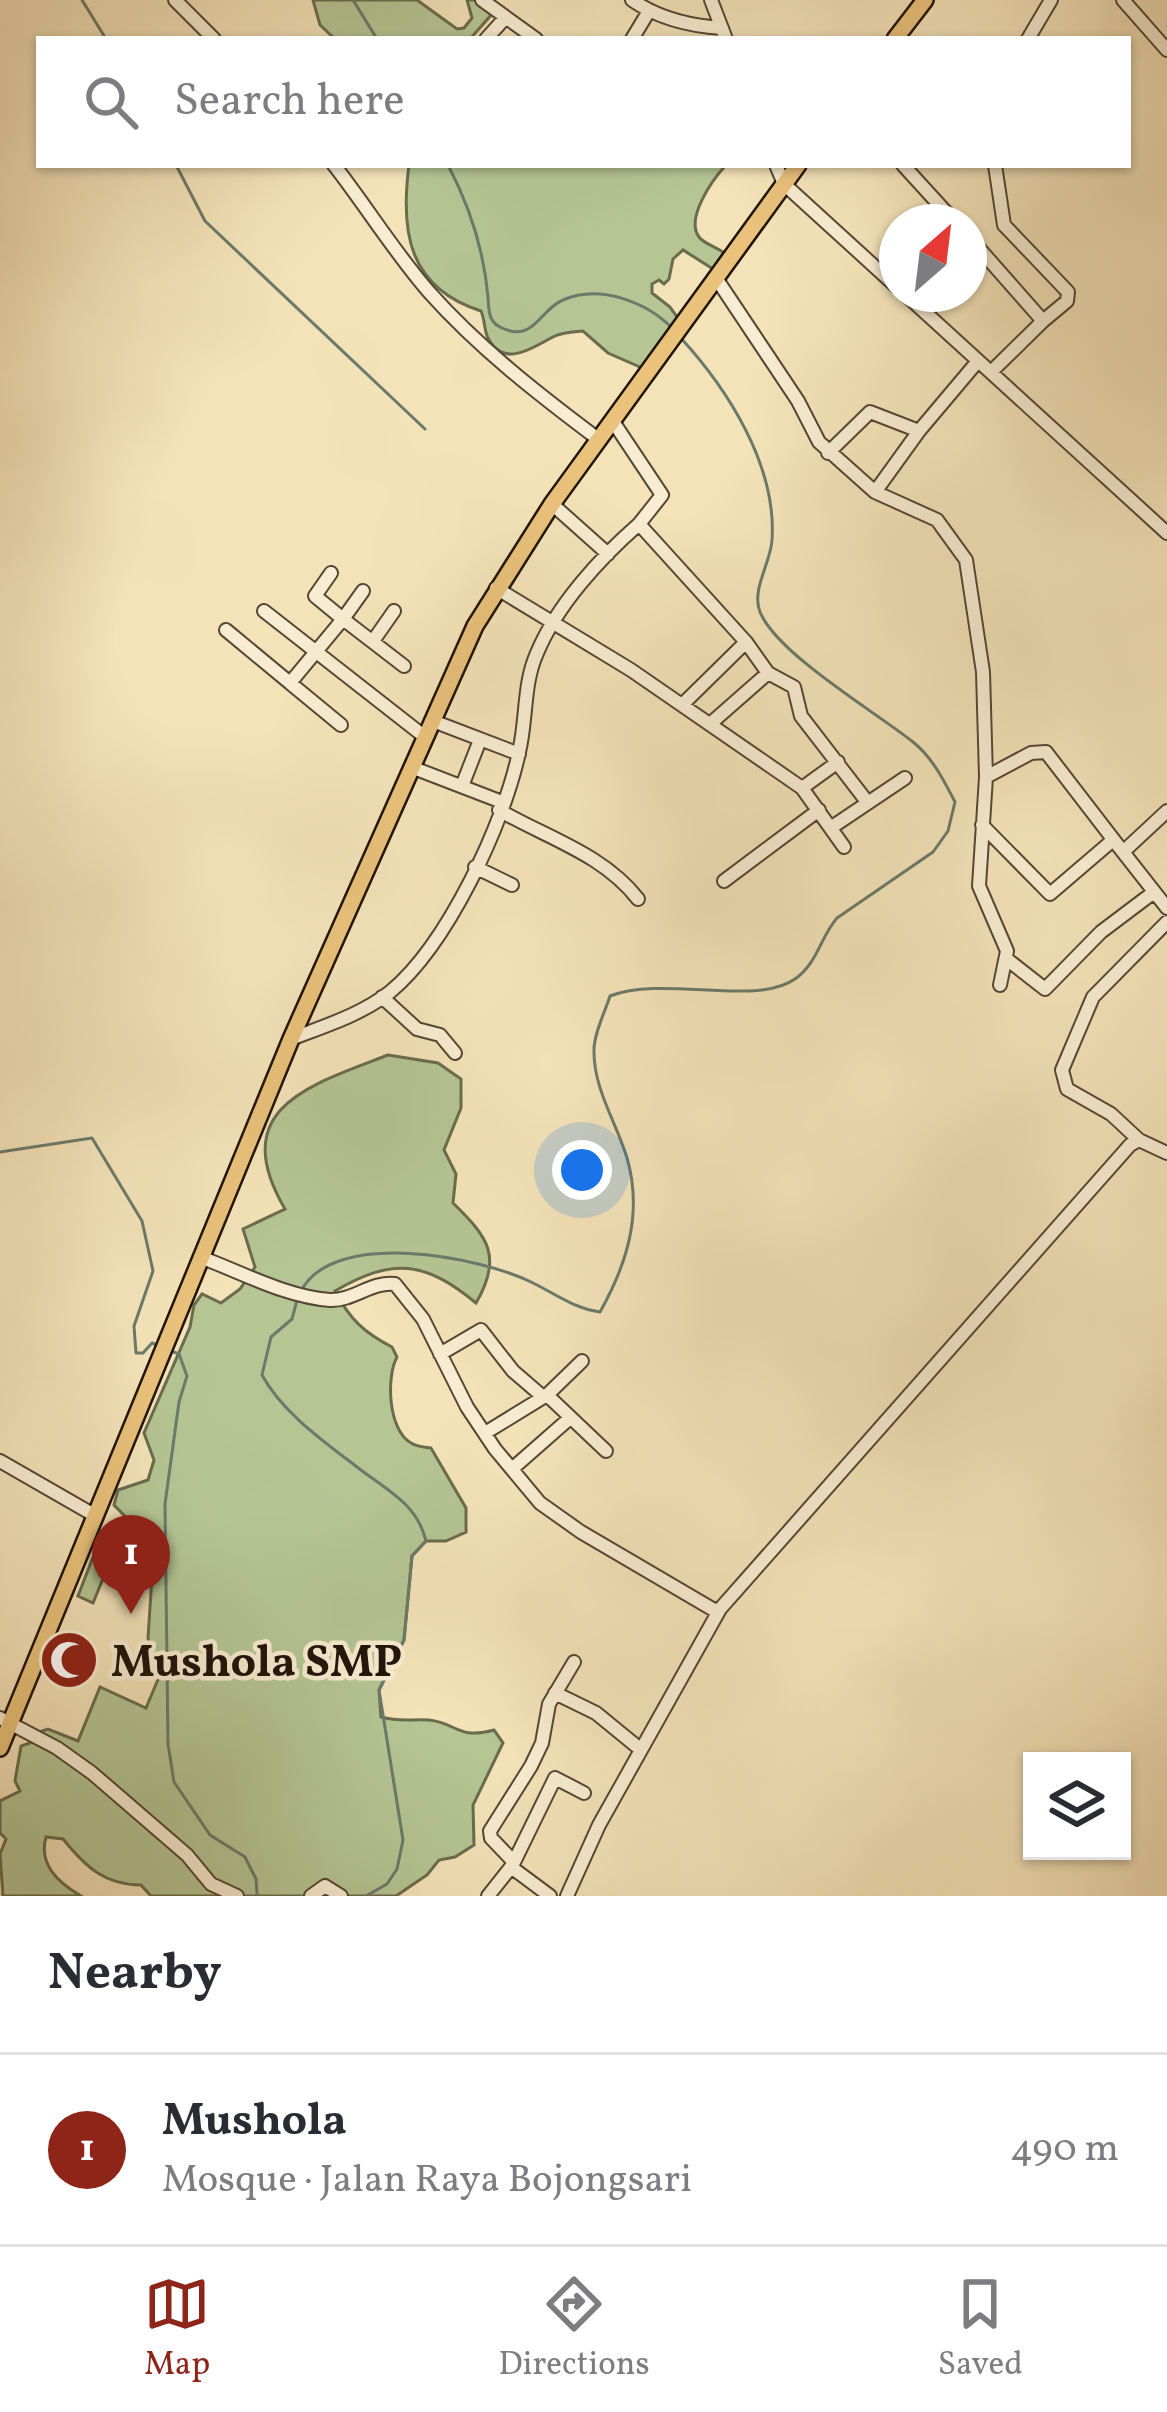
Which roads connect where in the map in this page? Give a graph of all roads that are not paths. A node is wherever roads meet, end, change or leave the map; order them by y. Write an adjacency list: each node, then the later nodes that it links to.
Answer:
1 (176, 0): 11 (street)
2 (482, 0): 9 (street)
3 (632, 0): 8 (street)
4 (711, 0): 10 (street)
5 (925, 0): 15 (main road)
6 (1052, 0): 16 (street)
7 (1123, 0): 17 (street)
8 (649, 11): 10 (street); 14 (street)
9 (505, 18): 12 (street); 13 (street)
10 (724, 34)
11 (211, 36)
12 (489, 36)
13 (532, 36)
14 (634, 36)
15 (897, 36)
16 (1030, 36)
17 (1167, 50)
18 (336, 168): 34 (street)
19 (777, 168): 23 (street)
20 (796, 168): 23 (main road)
21 (906, 168): 24 (street)
22 (995, 168): 29 (street)
23 (784, 184): 26 (street); 27 (main road)
24 (939, 204)
25 (987, 257): 29 (street)
26 (879, 270)
27 (716, 278): 32 (main road); 35 (street)
28 (925, 312): 30 (street)
29 (1043, 321): 31 (street)
30 (978, 361): 31 (street); 33 (street)
31 (991, 372): 39 (street)
32 (612, 420): 34 (main road); 38 (street)
33 (919, 431): 35 (street); 36 (street)
34 (598, 439): 37 (main road)
35 (828, 453): 36 (street)
36 (875, 491): 64 (street)
37 (552, 504): 40 (street); 42 (main road)
38 (639, 524): 40 (street); 50 (street)
39 (1167, 533)
40 (608, 554): 47 (street)
41 (331, 573): 46 (street)
42 (496, 588): 47 (street); 56 (main road)
43 (363, 591): 46 (street)
44 (394, 610): 49 (street)
45 (264, 611): 51 (street)
46 (343, 619): 49 (street); 51 (street)
47 (554, 622): 55 (street); 61 (street)
48 (226, 630): 54 (street)
49 (373, 641): 52 (street)
50 (746, 642): 53 (street); 55 (street)
51 (316, 654): 54 (street); 59 (street)
52 (404, 665)
53 (768, 673): 57 (street); 62 (street)
54 (290, 683): 58 (street)
55 (682, 705): 57 (street)
56 (433, 721): 59 (main road); 60 (street)
57 (710, 724): 67 (street)
58 (341, 725)
59 (425, 737): 63 (main road)
60 (480, 740): 61 (street); 66 (street)
61 (519, 754): 69 (street)
62 (838, 762): 67 (street); 68 (street)
63 (411, 767): 66 (street); 86 (main road)
64 (986, 777): 72 (street); 74 (street)
65 (904, 778): 68 (street)
66 (462, 786): 69 (street)
67 (802, 788): 70 (street)
68 (868, 802): 73 (street)
69 (500, 806): 76 (street); 80 (street)
70 (819, 810): 73 (street); 77 (street)
71 (1167, 812): 74 (street)
72 (982, 826): 74 (street); 83 (street)
73 (832, 827): 75 (street)
74 (1118, 846): 79 (street)
75 (844, 847)
76 (475, 867): 78 (street); 85 (street)
77 (724, 881)
78 (512, 886)
79 (1154, 892): 81 (street); 83 (street)
80 (638, 899)
81 (1167, 908)
82 (1167, 922): 88 (street)
83 (1007, 960): 84 (street)
84 (1000, 985)
85 (382, 997): 86 (street); 87 (street)
86 (291, 1040): 90 (main road)
87 (454, 1053)
88 (1139, 1140): 89 (street); 100 (street)
89 (1167, 1153)
90 (200, 1257): 91 (street); 99 (main road)
91 (440, 1354): 93 (street); 95 (street)
92 (582, 1361): 93 (street)
93 (544, 1395): 94 (street); 95 (street)
94 (570, 1418): 96 (street); 98 (street)
95 (485, 1433): 98 (street)
96 (606, 1451)
97 (0, 1461): 99 (street)
98 (512, 1469): 100 (street)
99 (94, 1515): 103 (main road)
100 (720, 1609): 105 (street)
101 (574, 1662): 102 (street)
102 (555, 1693): 105 (street); 107 (street)
103 (5, 1721): 104 (main road); 108 (street)
104 (0, 1748)
105 (640, 1749): 113 (street)
106 (584, 1793): 107 (street)
107 (513, 1864): 111 (street); 112 (street)
108 (237, 1896)
109 (311, 1896): 110 (street)
110 (340, 1896)
111 (488, 1896)
112 (550, 1896)
113 (567, 1896)

